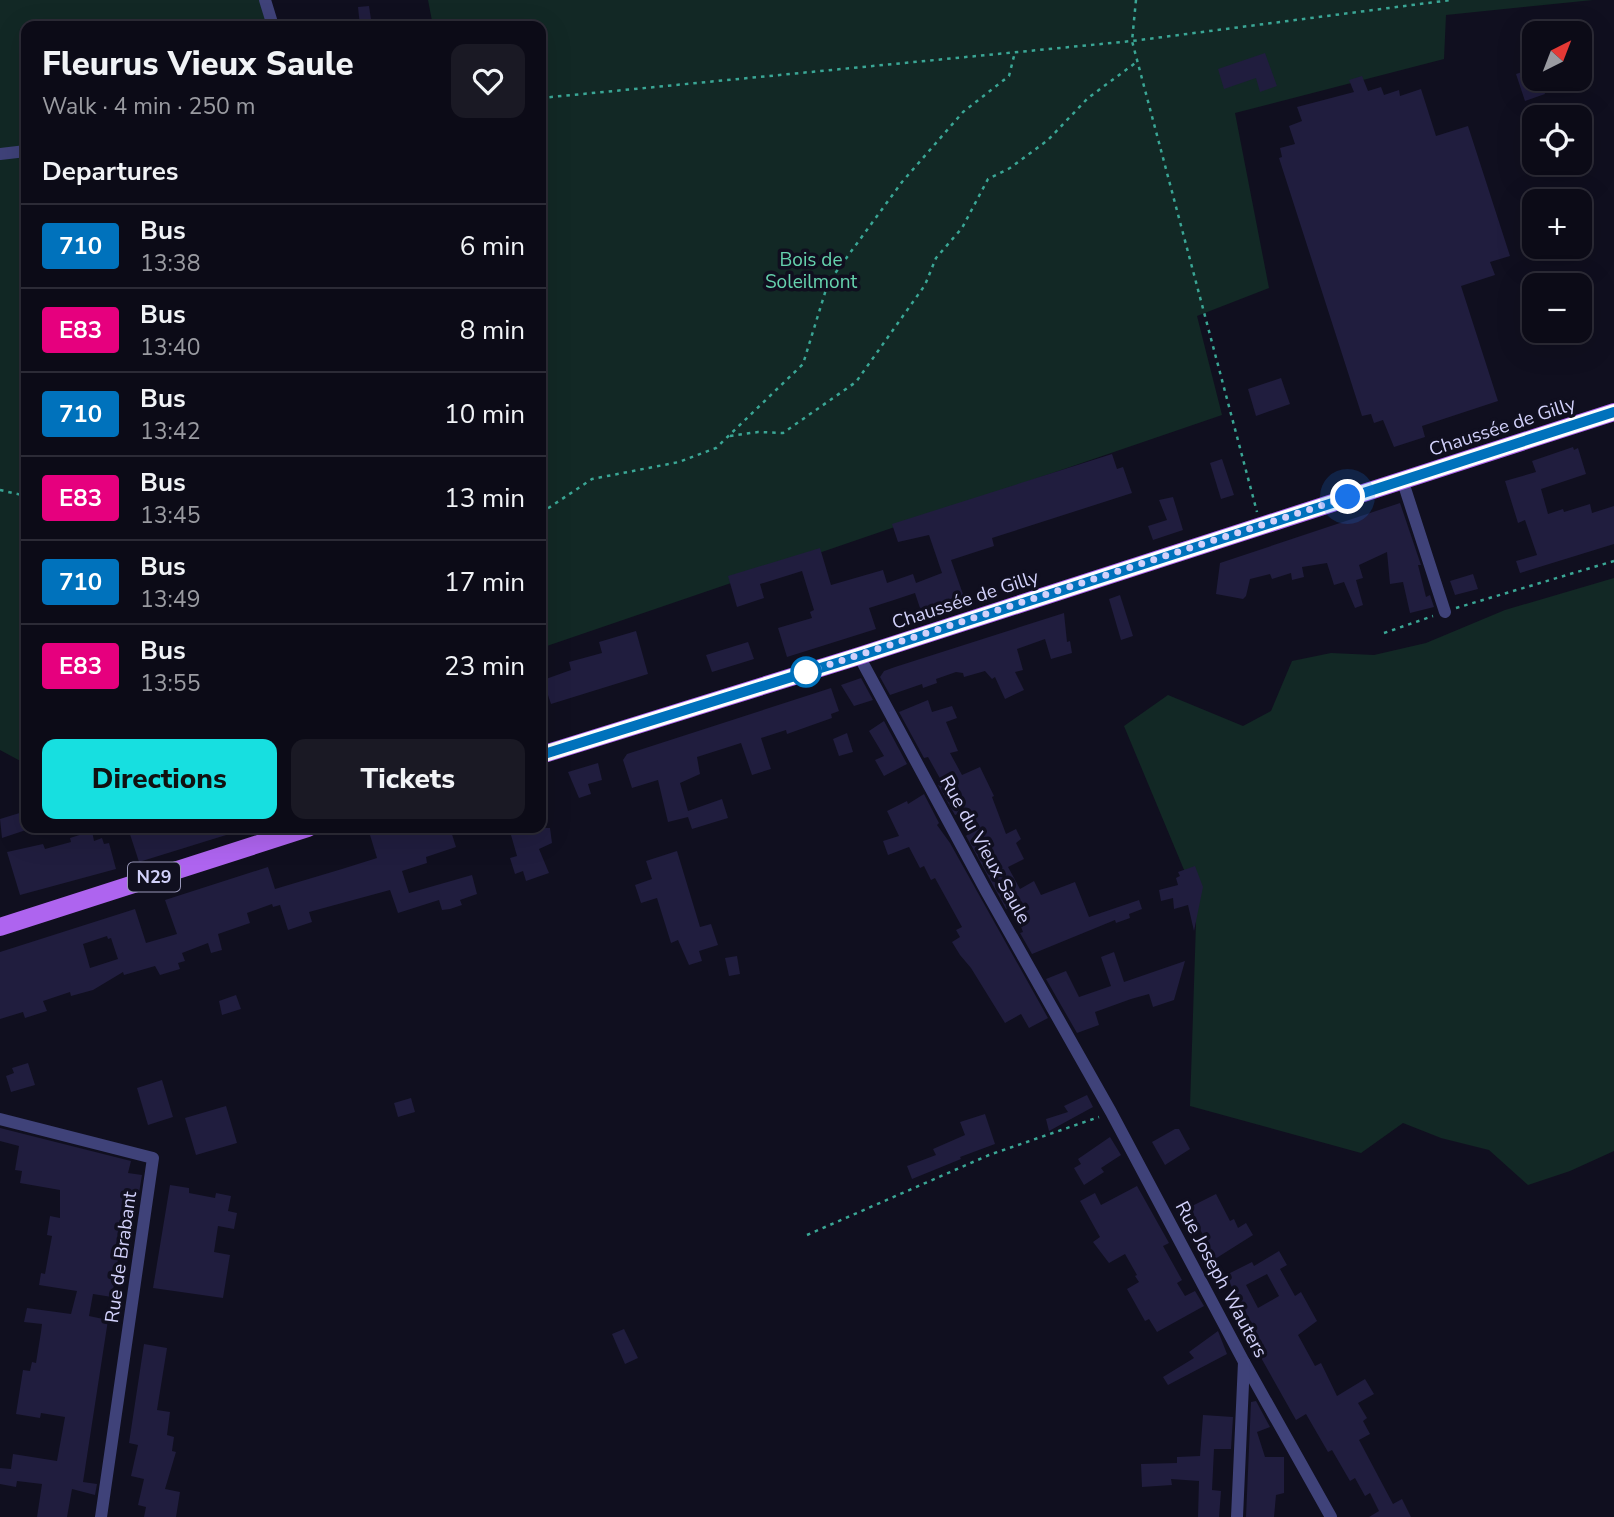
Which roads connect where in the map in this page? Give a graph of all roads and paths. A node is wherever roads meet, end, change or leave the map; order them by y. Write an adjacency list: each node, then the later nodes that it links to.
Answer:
1 (265, 0): 4 (street)
2 (1136, 0): 5 (path)
3 (1451, 0): 5 (path)
4 (271, 21)
5 (1132, 41): 6 (path); 7 (path)
6 (1015, 52): 8 (path); 12 (path)
7 (1138, 61): 12 (path); 17 (path)
8 (546, 99)
9 (21, 152): 10 (street)
10 (0, 154)
11 (1614, 412): 13 (main road, Chaussée de Gilly)
12 (728, 437): 16 (path)
13 (1402, 480): 17 (main road, Chaussée de Gilly); 19 (street)
14 (0, 490): 15 (path)
15 (21, 495)
16 (546, 510)
17 (1260, 526): 21 (main road, Chaussée de Gilly)
18 (1614, 561): 19 (path)
19 (1445, 612): 20 (path)
20 (1384, 633)
21 (859, 656): 22 (main road, Chaussée de Gilly); 25 (street, Rue du Vieux Saule)
22 (546, 753)
23 (292, 833): 24 (main road, N29)
24 (0, 927)
25 (1080, 1059): 26 (street, Rue Joseph Wauters)
26 (1111, 1112): 28 (path); 29 (street, Rue Joseph Wauters)
27 (0, 1119): 30 (street, Rue de Brabant)
28 (807, 1235)
29 (1244, 1362): 31 (street); 32 (street, Rue Joseph Wauters)
30 (101, 1517)
31 (1237, 1517)
32 (1331, 1517)

